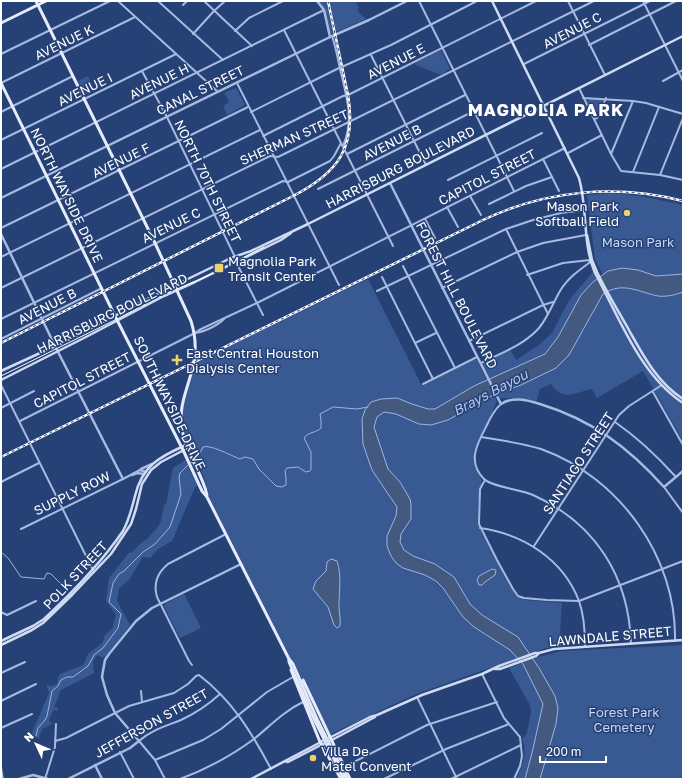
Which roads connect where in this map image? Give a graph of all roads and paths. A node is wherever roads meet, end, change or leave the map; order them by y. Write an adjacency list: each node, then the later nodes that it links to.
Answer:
1 (36, 1): 21 (main road)
2 (46, 1): 21 (main road)
3 (110, 1): 31 (street)
4 (118, 1): 27 (street)
5 (158, 1): 34 (street)
6 (187, 1): 22 (street)
7 (204, 1): 24 (street)
8 (225, 1): 24 (street)
9 (283, 1): 33 (street)
10 (317, 1): 23 (street)
11 (407, 1): 37 (street, CANAL STREET)
12 (418, 1): 30 (street)
13 (477, 1): 30 (street)
14 (492, 1): 28 (main road)
15 (536, 1): 28 (street, AVENUE E)
16 (568, 1): 25 (street)
17 (594, 1): 25 (street, SHERMAN STREET)
18 (650, 1): 20 (street, AVENUE C)
19 (676, 1): 26 (street)
20 (644, 2): 26 (street); 35 (street, AVENUE C)
21 (38, 5): 29 (main road); 31 (main road)
22 (183, 5)
23 (324, 10): 32 (street, AVENUE H); 37 (street)
24 (214, 11): 33 (street); 34 (street)
25 (573, 11): 35 (street); 38 (street, SHERMAN STREET)
26 (650, 14): 39 (street); 40 (street)
27 (136, 17): 43 (street, AVENUE K); 45 (street)
28 (501, 18): 38 (main road); 42 (street, AVENUE E)
29 (1, 23)
30 (430, 25): 42 (street); 47 (street)
31 (50, 30): 43 (main road); 44 (street)
32 (284, 30): 41 (street, AVENUE H); 46 (street)
33 (235, 31): 41 (street)
34 (193, 34): 48 (street)
35 (584, 34): 39 (street); 49 (street, AVENUE C)
36 (683, 36): 40 (main road, HARRISBURG BOULEVARD)
37 (331, 37): 46 (street, CANAL STREET); 50 (street)
38 (512, 42): 49 (main road); 53 (street, SHERMAN STREET)
39 (589, 44): 56 (street)
40 (664, 45): 55 (street); 56 (main road, HARRISBURG BOULEVARD)
41 (252, 46): 48 (street, AVENUE H)
42 (442, 48): 53 (street); 58 (street, AVENUE E)
43 (62, 53): 57 (main road); 61 (street, AVENUE K)
44 (1, 54)
45 (176, 54): 52 (street, AVENUE I); 54 (street)
46 (297, 54): 62 (street, CANAL STREET); 63 (street)
47 (371, 55): 50 (street); 58 (street)
48 (223, 60): 54 (street, AVENUE H)
49 (524, 64): 76 (main road)
50 (340, 69): 63 (street); 67 (street)
51 (683, 70): 55 (street)
52 (142, 71): 66 (street, NORTH 70TH STREET); 71 (street, AVENUE I)
53 (453, 71): 68 (street); 73 (street, SHERMAN STREET)
54 (197, 73): 65 (street); 66 (street, AVENUE H)
55 (679, 73): 59 (street); 60 (street)
56 (605, 75): 64 (main road, HARRISBURG BOULEVARD)
57 (73, 76): 71 (main road); 74 (street)
58 (383, 78): 67 (street, AVENUE E); 73 (street)
59 (663, 81)
60 (683, 81)
61 (1, 83): 74 (main road, NORTH WAYSIDE DRIVE)
62 (237, 83): 65 (street, CANAL STREET); 78 (street)
63 (311, 83): 75 (street); 80 (street)
64 (579, 88): 69 (street); 76 (main road, HARRISBURG BOULEVARD)
65 (218, 92): 83 (street, CANAL STREET)
66 (154, 93): 83 (street, NORTH 70TH STREET); 86 (street, AVENUE H)
67 (346, 95): 75 (street, AVENUE E); 87 (street)
68 (465, 95): 81 (street); 88 (street)
69 (583, 98): 70 (street); 85 (street)
70 (606, 98): 72 (street); 85 (street)
71 (84, 99): 86 (main road); 89 (street, AVENUE I)
72 (633, 100): 77 (street); 106 (street)
73 (394, 101): 87 (street, SHERMAN STREET); 88 (street)
74 (12, 106): 79 (street); 89 (main road, NORTH WAYSIDE DRIVE)
75 (322, 106): 90 (street); 95 (street, AVENUE E)
76 (544, 106): 93 (main road, HARRISBURG BOULEVARD); 102 (main road)
77 (659, 106): 82 (street); 115 (street)
78 (248, 107): 80 (street); 97 (street, AVENUE F)
79 (1, 112)
80 (251, 112): 91 (street)
81 (474, 112): 93 (street); 98 (street, AVENUE B)
82 (683, 114)
83 (167, 117): 97 (street, NORTH 70TH STREET); 100 (street, CANAL STREET)
84 (683, 118): 116 (street)
85 (594, 119): 94 (street)
86 (96, 122): 100 (main road); 103 (street, AVENUE H)
87 (349, 123): 90 (street, SHERMAN STREET); 101 (street)
88 (406, 124): 98 (street); 105 (street)
89 (24, 129): 96 (street, AVENUE I); 103 (main road, NORTH WAYSIDE DRIVE)
90 (334, 129): 99 (street); 108 (street, SHERMAN STREET)
91 (260, 130): 95 (street); 110 (street)
92 (542, 133): 107 (street)
93 (486, 135): 107 (street); 111 (main road, HARRISBURG BOULEVARD)
94 (602, 135): 104 (street); 106 (street)
95 (263, 136): 108 (street)
96 (1, 140)
97 (179, 141): 110 (street, NORTH 70TH STREET); 113 (street, AVENUE F)
98 (415, 141): 111 (street); 114 (street, AVENUE B)
99 (341, 143): 101 (street); 122 (street, AVENUE C)
100 (107, 146): 113 (main road); 117 (street, CANAL STREET)
101 (343, 146): 105 (street)
102 (565, 148): 104 (main road); 109 (street, CAPITOL STREET)
103 (35, 152): 112 (street, AVENUE H); 117 (main road, NORTH WAYSIDE DRIVE)
104 (568, 153): 135 (main road)
105 (347, 154): 114 (street)
106 (611, 154): 115 (street)
107 (496, 156): 118 (street); 120 (street)
108 (274, 157): 122 (street); 124 (street, SHERMAN STREET)
109 (543, 159): 118 (street, CAPITOL STREET); 119 (street)
110 (190, 165): 124 (street, NORTH 70TH STREET); 128 (street)
111 (426, 165): 123 (main road, HARRISBURG BOULEVARD)
112 (1, 169)
113 (119, 170): 128 (main road); 132 (street, AVENUE F)
114 (355, 171): 125 (street, AVENUE B); 129 (street)
115 (633, 172): 116 (street)
116 (660, 175): 121 (street)
117 (46, 176): 131 (street, CANAL STREET); 132 (main road, NORTH WAYSIDE DRIVE)
118 (506, 177): 126 (street); 130 (street, CAPITOL STREET)
119 (552, 177): 126 (street); 127 (street)
120 (448, 180)
121 (683, 180)
122 (286, 182): 136 (street, AVENUE C); 141 (street)
123 (390, 183): 129 (main road, HARRISBURG BOULEVARD); 142 (street, FOREST HILL BOULEVARD)
124 (202, 189): 136 (street, NORTH 70TH STREET); 138 (street, SHERMAN STREET)
125 (318, 189)
126 (514, 191): 133 (street)
127 (559, 191)
128 (131, 194): 138 (main road); 140 (street)
129 (367, 194): 141 (main road, HARRISBURG BOULEVARD); 149 (street)
130 (470, 196): 134 (street, CAPITOL STREET); 137 (street)
131 (1, 198)
132 (58, 200): 140 (main road, NORTH WAYSIDE DRIVE); 144 (street, AVENUE F)
133 (489, 204)
134 (447, 207): 139 (street, CAPITOL STREET); 143 (street)
135 (585, 210): 145 (street); 148 (main road)
136 (214, 214): 151 (street, AVENUE C); 157 (street, NORTH 70TH STREET)
137 (481, 215)
138 (143, 218): 151 (main road); 153 (street, SHERMAN STREET)
139 (425, 219): 142 (street, CAPITOL STREET); 150 (street)
140 (70, 224): 153 (main road, NORTH WAYSIDE DRIVE); 155 (street)
141 (308, 224): 146 (main road, HARRISBURG BOULEVARD); 161 (street)
142 (411, 226): 149 (street, CAPITOL STREET); 160 (street, FOREST HILL BOULEVARD)
143 (458, 227)
144 (1, 228)
145 (506, 229): 154 (street); 160 (street)
146 (296, 230): 157 (main road, HARRISBURG BOULEVARD); 159 (main road, HARRISBURG BOULEVARD)
147 (1, 234): 155 (street)
148 (587, 235): 154 (street); 158 (main road); 164 (main road)
149 (388, 236): 152 (street); 161 (street, CAPITOL STREET)
150 (435, 238)
151 (155, 243): 163 (street, AVENUE C); 170 (main road)
152 (393, 246)
153 (82, 248): 163 (main road, NORTH WAYSIDE DRIVE); 168 (street, SHERMAN STREET)
154 (517, 252): 166 (street); 174 (street)
155 (10, 253): 156 (street); 168 (street)
156 (1, 257)
157 (235, 257): 170 (main road, HARRISBURG BOULEVARD)
158 (590, 260): 164 (main road); 166 (street); 178 (street)
159 (236, 262): 175 (main road, HARRISBURG BOULEVARD); 179 (street)
160 (430, 265): 165 (street); 174 (street, FOREST HILL BOULEVARD)
161 (330, 266): 169 (street); 179 (street, CAPITOL STREET)
162 (403, 266): 165 (street)
163 (94, 273): 173 (main road, NORTH WAYSIDE DRIVE); 177 (street, AVENUE C)
164 (596, 273): 203 (main road)
165 (408, 275): 171 (street); 188 (street)
166 (527, 275): 180 (street)
167 (382, 277): 171 (street)
168 (22, 278): 172 (street, SHERMAN STREET); 177 (street)
169 (339, 285)
170 (175, 286): 175 (main road); 183 (main road, HARRISBURG BOULEVARD)
171 (386, 286): 176 (street); 191 (street)
172 (1, 288)
173 (102, 288): 183 (main road, NORTH WAYSIDE DRIVE); 185 (street, AVENUE B)
174 (442, 288): 190 (street, FOREST HILL BOULEVARD)
175 (177, 290): 186 (main road, HARRISBURG BOULEVARD); 187 (main road)
176 (377, 291)
177 (34, 302): 184 (street, AVENUE C); 185 (street)
178 (554, 302): 180 (street); 181 (street)
179 (257, 303): 182 (street); 187 (street, CAPITOL STREET)
180 (543, 305): 181 (street); 190 (street)
181 (548, 314): 196 (street)
182 (262, 315)
183 (115, 316): 186 (main road, SOUTH WAYSIDE DRIVE); 192 (main road, HARRISBURG BOULEVARD)
184 (1, 319)
185 (42, 319): 189 (street, AVENUE B); 192 (street)
186 (118, 320): 193 (main road, HARRISBURG BOULEVARD); 195 (main road, SOUTH WAYSIDE DRIVE)
187 (195, 333): 195 (street, CAPITOL STREET); 217 (main road, SOUTH WAYSIDE DRIVE)
188 (436, 333): 191 (street); 197 (street)
189 (1, 339)
190 (469, 341): 194 (street, FOREST HILL BOULEVARD)
191 (415, 343): 199 (street)
192 (55, 346): 193 (street); 198 (main road, HARRISBURG BOULEVARD)
193 (58, 351): 200 (main road, HARRISBURG BOULEVARD); 205 (street)
194 (477, 357): 196 (street, FOREST HILL BOULEVARD); 197 (street)
195 (138, 362): 205 (street, CAPITOL STREET); 218 (main road, SOUTH WAYSIDE DRIVE)
196 (480, 363): 210 (street, FOREST HILL BOULEVARD)
197 (455, 368): 199 (street)
198 (1, 371)
199 (433, 379): 202 (street)
200 (1, 380)
201 (1, 384): 209 (street)
202 (423, 384)
203 (663, 385): 206 (street, SANTIAGO STREET); 207 (main road); 208 (main road)
204 (34, 391): 209 (street)
205 (79, 392): 212 (street, CAPITOL STREET); 228 (street)
206 (653, 392): 213 (street, SANTIAGO STREET); 216 (street)
207 (683, 399)
208 (683, 403)
209 (11, 404): 211 (street); 212 (street)
210 (501, 404): 214 (street); 215 (street)
211 (1, 408)
212 (20, 421): 219 (street)
213 (615, 422): 214 (street, SANTIAGO STREET); 227 (street)
214 (606, 435): 222 (street, SANTIAGO STREET); 231 (street)
215 (481, 438): 222 (street); 229 (street)
216 (683, 445)
217 (186, 447): 218 (main road, POLK STREET); 232 (main road, SOUTH WAYSIDE DRIVE)
218 (182, 449): 220 (main road, POLK STREET); 224 (main road, POLK STREET); 232 (main road, SOUTH WAYSIDE DRIVE)
219 (40, 463): 230 (street); 233 (street)
220 (152, 464): 221 (street, SUPPLY ROW); 224 (main road, POLK STREET)
221 (140, 470): 224 (street); 225 (street, SUPPLY ROW)
222 (583, 470): 234 (street, SANTIAGO STREET); 245 (street)
223 (683, 471): 227 (street)
224 (146, 473): 226 (main road, POLK STREET); 236 (main road, POLK STREET)
225 (131, 474): 226 (street); 228 (street, SUPPLY ROW)
226 (143, 474): 235 (main road, POLK STREET)
227 (676, 477): 231 (street)
228 (123, 479): 233 (street, SUPPLY ROW)
229 (485, 480): 234 (street); 238 (street)
230 (1, 482)
231 (664, 487): 237 (street)
232 (207, 497): 240 (main road, SOUTH WAYSIDE DRIVE)
233 (63, 509): 239 (street, SUPPLY ROW); 244 (street)
234 (558, 509): 241 (street, SANTIAGO STREET); 246 (street)
235 (132, 511): 236 (main road); 244 (main road, POLK STREET)
236 (135, 511): 244 (main road, POLK STREET)
237 (683, 514)
238 (480, 528): 241 (street); 247 (street)
239 (21, 529)
240 (226, 534): 243 (main road, SOUTH WAYSIDE DRIVE); 249 (street)
241 (534, 546): 247 (street)
242 (683, 561): 245 (street)
243 (241, 564): 249 (street); 259 (main road, SOUTH WAYSIDE DRIVE)
244 (94, 570): 251 (main road, POLK STREET)
245 (662, 570): 246 (street); 254 (street)
246 (620, 585): 247 (street); 255 (street)
247 (579, 601): 257 (street)
248 (36, 602): 250 (street)
249 (160, 604): 260 (street); 272 (street)
250 (1, 612)
251 (21, 634): 253 (main road, POLK STREET); 256 (main road, POLK STREET)
252 (683, 640): 254 (main road, LAWNDALE STREET)
253 (1, 641)
254 (675, 641): 255 (main road, LAWNDALE STREET)
255 (631, 644): 257 (main road, LAWNDALE STREET)
256 (1, 645)
257 (585, 646): 262 (main road, LAWNDALE STREET)
258 (25, 662): 261 (street)
259 (291, 664): 263 (main road); 280 (main road); 303 (main road, SOUTH WAYSIDE DRIVE); 304 (main road, SOUTH WAYSIDE DRIVE)
260 (192, 665)
261 (1, 673)
262 (482, 674): 267 (main road, LAWNDALE STREET); 271 (street)
263 (293, 677): 270 (main road); 274 (street)
264 (36, 684): 268 (street)
265 (141, 690): 269 (street)
266 (221, 694): 269 (street); 274 (street); 282 (street, JEFFERSON STREET)
267 (417, 697): 276 (street); 280 (main road, LAWNDALE STREET)
268 (1, 701)
269 (142, 702): 272 (street)
270 (303, 702): 279 (street); 283 (main road)
271 (497, 702): 276 (street); 277 (street)
272 (115, 713): 281 (street); 282 (street)
273 (32, 714): 278 (street)
274 (239, 715): 279 (street); 287 (street)
275 (56, 724): 281 (street)
276 (430, 724): 285 (street); 289 (street)
277 (509, 724): 284 (street); 285 (street)
278 (1, 728)
279 (255, 738): 291 (street); 300 (street)
280 (330, 739): 283 (main road, LAWNDALE STREET, bridge); 289 (main road)
281 (55, 740): 295 (street)
282 (139, 740): 286 (street, JEFFERSON STREET); 287 (street)
283 (322, 743): 291 (main road, LAWNDALE STREET); 302 (main road)
284 (522, 744): 292 (street); 308 (street)
285 (443, 750): 292 (street); 306 (street)
286 (120, 752): 288 (street, JEFFERSON STREET); 298 (street)
287 (155, 760): 299 (street)
288 (95, 765): 296 (street, JEFFERSON STREET); 297 (street)
289 (344, 767): 305 (main road)
290 (1, 768): 293 (street)
291 (271, 769): 301 (main road, LAWNDALE STREET)
292 (456, 778): 307 (street)
293 (3, 779)
294 (21, 779): 295 (street)
295 (47, 779)
296 (68, 779)
297 (102, 779)
298 (134, 779)
299 (165, 779)
300 (180, 779)
301 (251, 779)
302 (341, 779)
303 (344, 779)
304 (347, 779)
305 (350, 779)
306 (384, 779)
307 (451, 779)
308 (514, 779)

